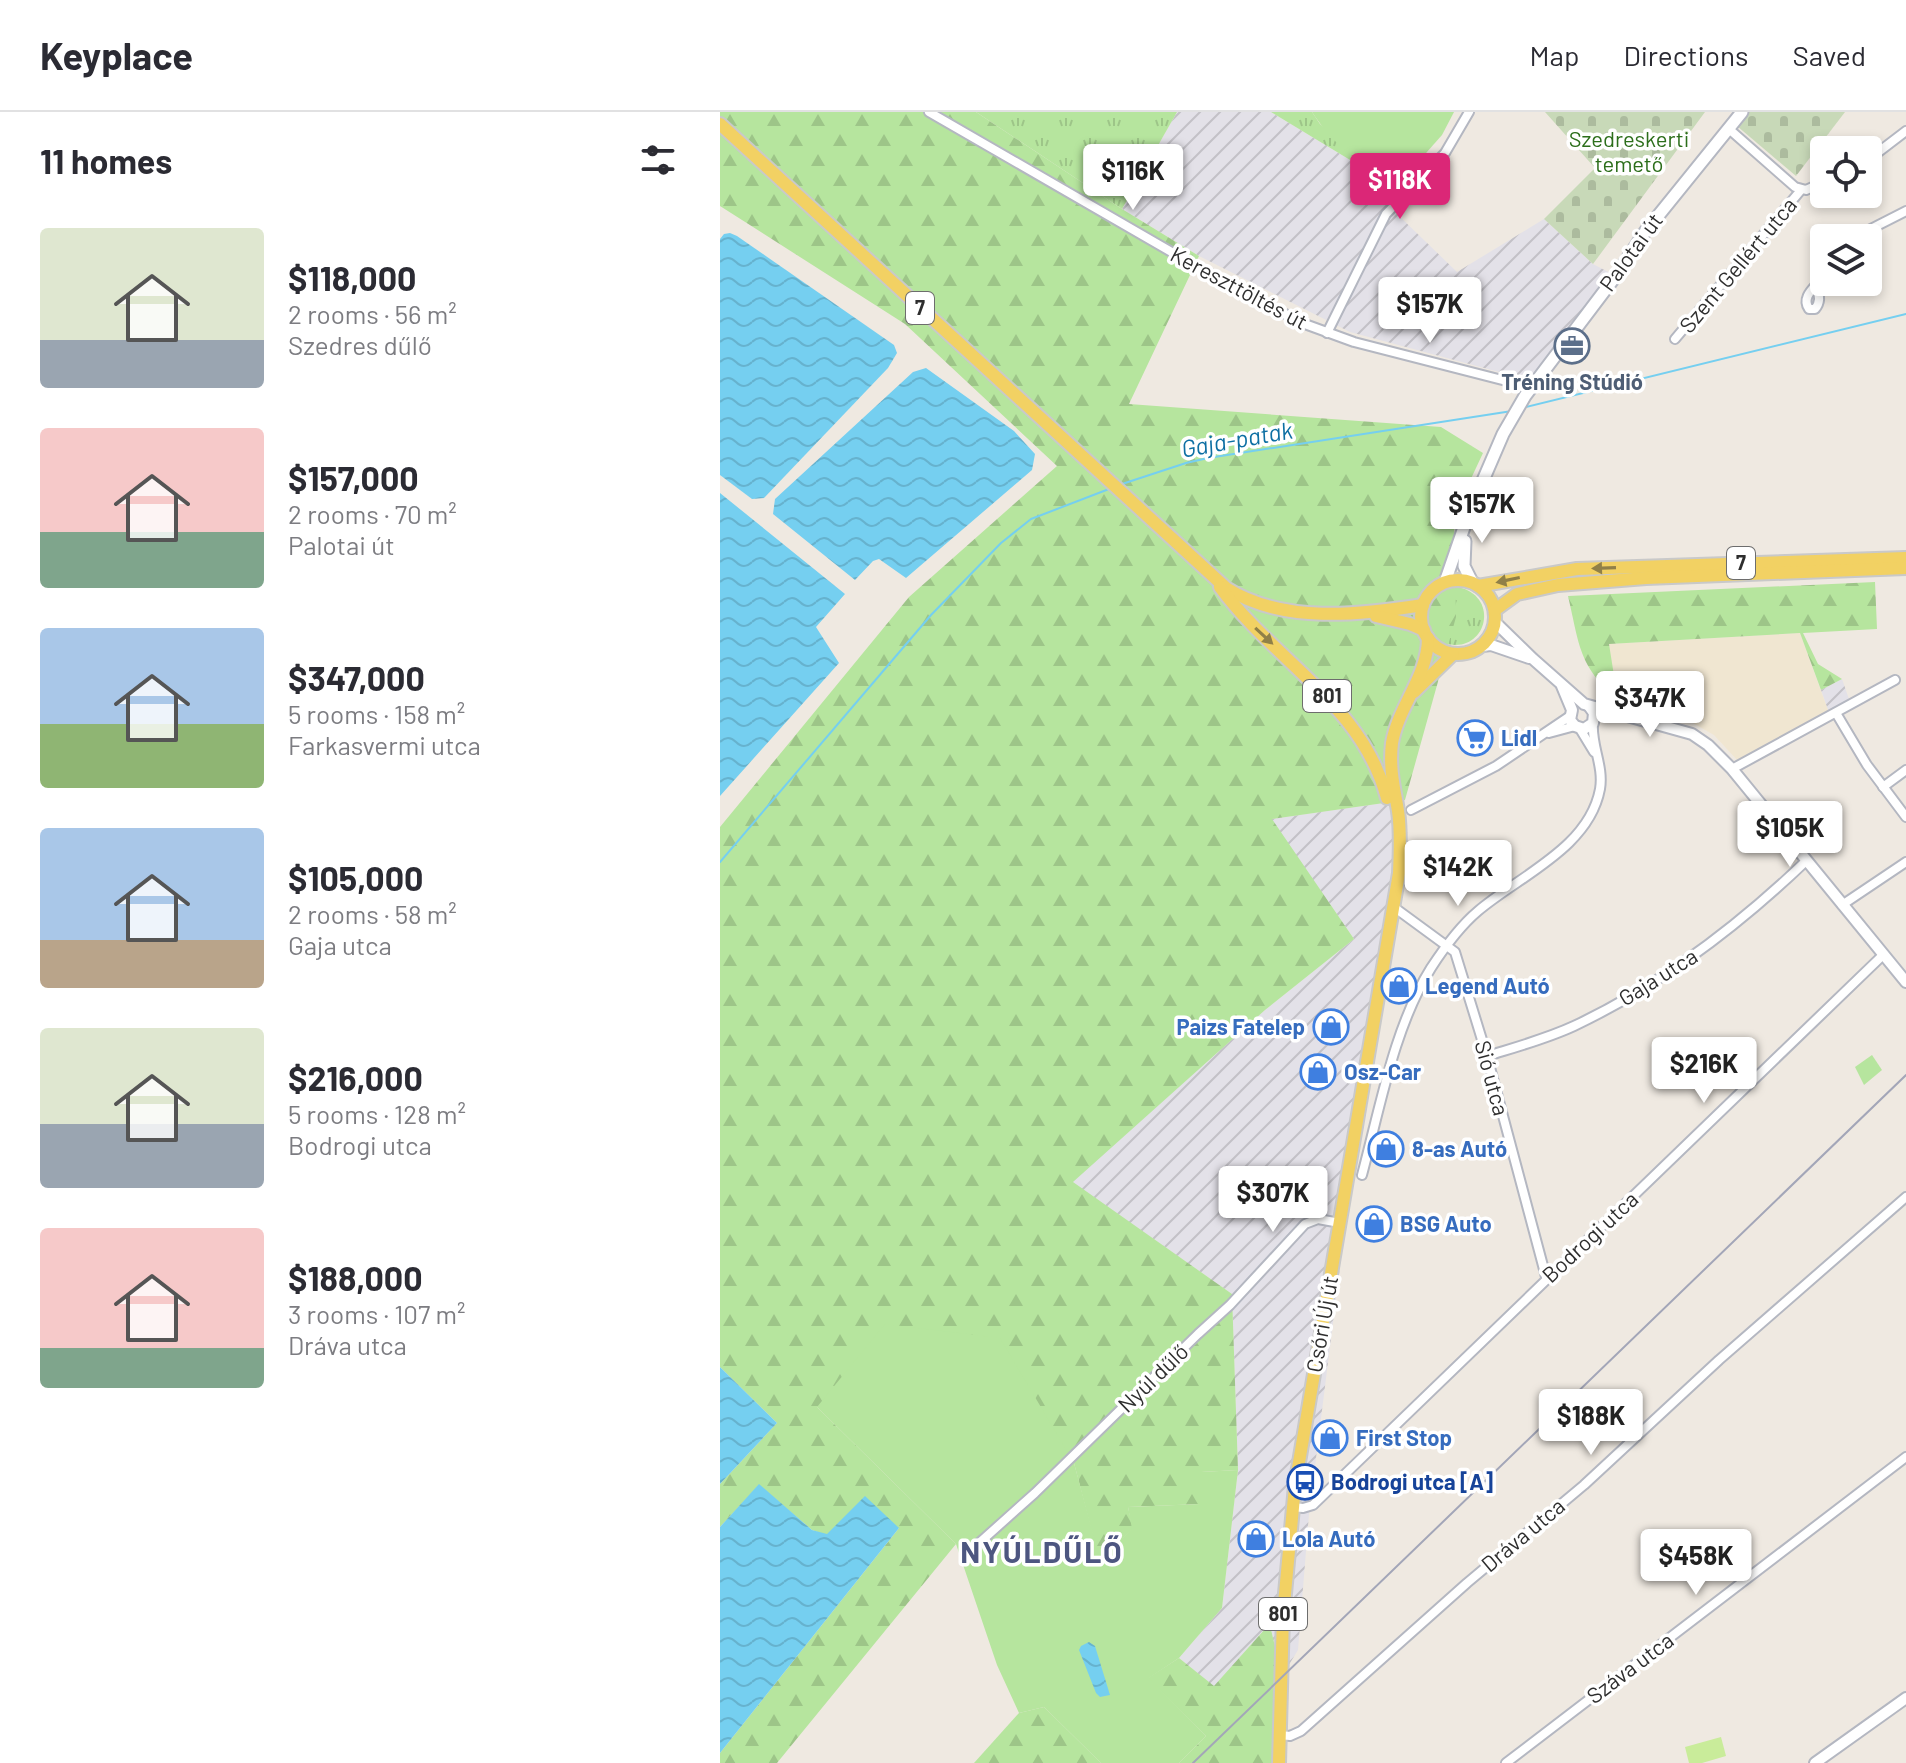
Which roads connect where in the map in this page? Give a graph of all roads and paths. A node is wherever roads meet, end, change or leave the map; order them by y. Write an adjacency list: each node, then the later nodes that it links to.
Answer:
1 (929, 112): 12 (street, Kereszttöltés út)
2 (1469, 112): 12 (street)
3 (1742, 112): 5 (main road, Palotai út)
4 (720, 124): 18 (main road, 7)
5 (1729, 129): 9 (street, Szent Gellért utca); 14 (main road, Palotai út)
6 (1905, 134): 7 (street)
7 (1882, 150)
8 (1810, 189): 9 (street, Szent Gellért utca)
9 (1801, 190): 13 (street, Szent Gellért utca)
10 (1906, 211): 11 (street)
11 (1880, 224)
12 (1327, 333): 14 (street, Kereszttöltés út)
13 (1675, 339)
14 (1526, 393): 15 (main road, Palotai út)
15 (1469, 513): 19 (main road); 20 (main road)
16 (1906, 558): 20 (main road, 7, one-way to 20)
17 (1906, 568): 23 (main road, 7)
18 (1213, 578): 22 (main road, 7); 42 (main road, 801, one-way to 42)
19 (1445, 582): 20 (main road, 7); 21 (main road)
20 (1475, 584): 23 (main road)
21 (1423, 605): 22 (main road, 7); 24 (main road)
22 (1365, 613): 24 (main road, 7)
23 (1495, 616): 25 (main road); 27 (street)
24 (1426, 634): 26 (main road, 7); 30 (main road, 801)
25 (1482, 646): 26 (main road); 27 (street)
26 (1453, 654): 30 (main road, 801)
27 (1533, 659): 29 (street)
28 (1895, 680): 32 (street)
29 (1561, 684): 31 (street); 34 (street)
30 (1409, 697): 42 (main road, 801)
31 (1586, 704): 33 (street); 34 (street); 35 (street)
32 (1836, 713): 37 (street); 39 (street)
33 (1618, 714): 35 (street); 37 (street)
34 (1574, 720): 35 (street); 36 (street); 40 (street)
35 (1594, 721): 36 (street)
36 (1599, 764): 47 (street)
37 (1732, 769): 43 (street)
38 (1906, 770): 39 (street)
39 (1883, 787): 41 (street)
40 (1411, 810)
41 (1906, 817)
42 (1400, 841): 46 (main road, Csóri Új út / 801)
43 (1806, 861): 45 (street); 50 (street, Gaja utca)
44 (1906, 862): 45 (street)
45 (1842, 905): 48 (street)
46 (1395, 908): 47 (street); 53 (main road, Csóri Új út / 801)
47 (1448, 944): 50 (street, Sió utca); 51 (street)
48 (1883, 955): 49 (street); 54 (street, Bodrogi utca)
49 (1906, 982)
50 (1487, 1056): 54 (street, Sió utca)
51 (1362, 1175)
52 (1906, 1197): 59 (street, Dráva utca)
53 (1340, 1223): 56 (main road, Csóri Új út / 801); 57 (street, Nyúl dűlő)
54 (1546, 1277): 56 (street, Bodrogi utca)
55 (1906, 1457): 61 (street, Száva utca)
56 (1292, 1507): 59 (main road, Csóri Új út / 801)
57 (969, 1552)
58 (1906, 1698): 62 (street)
59 (1280, 1735): 60 (main road, Csóri Új út / 801)
60 (1279, 1763)
61 (1506, 1763)
62 (1815, 1763)

